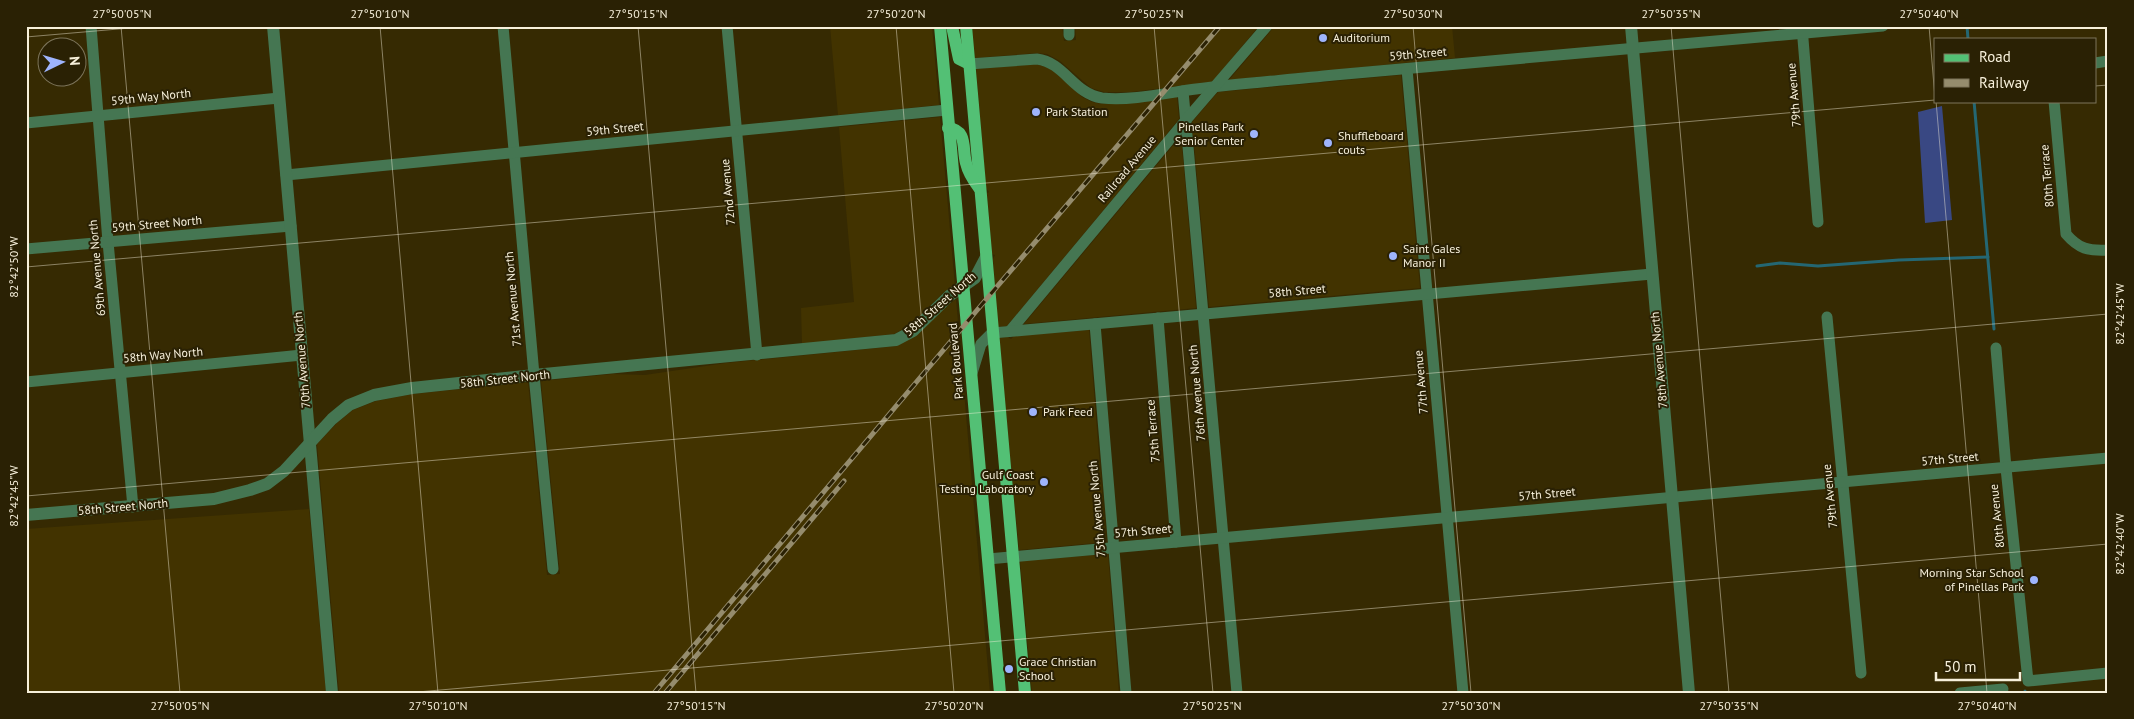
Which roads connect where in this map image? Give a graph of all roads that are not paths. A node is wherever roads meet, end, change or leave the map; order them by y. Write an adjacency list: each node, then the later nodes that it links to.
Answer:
1 (91, 26): 20 (street, 69th Avenue North)
2 (273, 26): 17 (street, 70th Avenue North)
3 (503, 26): 25 (street, 71st Avenue North)
4 (727, 26): 24 (street, 72nd Avenue)
5 (940, 26): 19 (main road, Park Boulevard)
6 (952, 26): 13 (main road)
7 (966, 26): 13 (main road)
8 (1267, 26): 15 (street, Railroad Avenue)
9 (1631, 26): 12 (street, 78th Avenue North)
10 (1883, 26): 11 (street, 59th Street)
11 (1802, 30): 12 (street, 59th Street); 28 (street, 79th Avenue)
12 (1632, 48): 14 (street, 59th Street); 34 (street, 78th Avenue North)
13 (969, 64): 16 (street, 59th Street); 27 (main road)
14 (1407, 69): 15 (street, 59th Street); 36 (street, 77th Avenue)
15 (1215, 87): 16 (street, 59th Street); 21 (street, Railroad Avenue)
16 (1183, 91): 21 (street, 76th Avenue North)
17 (279, 98): 20 (street, 59th Way North); 26 (street, 70th Avenue North)
18 (2054, 102): 32 (street, 80th Terrace)
19 (947, 110): 23 (main road, Park Boulevard); 24 (street, 59th Street)
20 (99, 116): 22 (street, 59th Way North); 30 (street, 69th Avenue North)
21 (1186, 120): 37 (street, 76th Avenue North); 41 (street, Railroad Avenue)
22 (26, 122)
23 (948, 128): 27 (main road); 35 (main road, Park Boulevard)
24 (736, 131): 25 (street, 59th Street); 44 (street, 72nd Avenue)
25 (515, 153): 26 (street, 59th Street); 47 (street, 71st Avenue North)
26 (286, 175): 29 (street, 70th Avenue North)
27 (980, 190): 33 (main road)
28 (1818, 222)
29 (291, 226): 30 (street, 59th Street North); 45 (street, 70th Avenue North)
30 (108, 242): 31 (street, 59th Street North); 46 (street, 69th Avenue North)
31 (26, 249)
32 (2108, 250)
33 (986, 257): 35 (street, 58th Street North); 42 (main road)
34 (1652, 274): 36 (street, 58th Street); 54 (street, 78th Avenue North)
35 (962, 288): 44 (street, 58th Street North); 48 (main road, Park Boulevard)
36 (1427, 293): 37 (street, 58th Street); 57 (street, 77th Avenue)
37 (1203, 314): 39 (street, 58th Street); 58 (street, 76th Avenue North)
38 (1827, 316): 53 (street, 79th Avenue)
39 (1158, 318): 40 (street, 58th Street); 59 (street, 75th Terrace)
40 (1095, 324): 41 (street, 58th Street); 60 (street, 75th Avenue North)
41 (1010, 331): 42 (street, 58th Street)
42 (992, 333): 48 (street); 61 (main road)
43 (1996, 348): 52 (street, 80th Avenue)
44 (757, 355): 47 (street, 58th Street North)
45 (302, 356): 46 (street, 58th Way North); 50 (street, 70th Avenue North)
46 (121, 373): 49 (street, 58th Way North); 55 (street, 69th Avenue North)
47 (534, 375): 50 (street, 58th Street North); 63 (street, 71st Avenue North)
48 (971, 375): 62 (main road, Park Boulevard)
49 (26, 382)
50 (310, 442): 55 (street, 58th Street North); 67 (street, 70th Avenue North)
51 (2108, 458): 52 (street, 57th Street)
52 (2006, 468): 53 (street, 57th Street); 65 (street, 80th Avenue)
53 (1842, 482): 54 (street, 57th Street); 64 (street, 79th Avenue)
54 (1672, 497): 57 (street, 57th Street); 73 (street, 78th Avenue North)
55 (133, 507): 56 (street, 58th Street North)
56 (26, 515)
57 (1447, 517): 58 (street, 57th Street); 72 (street, 77th Avenue)
58 (1223, 537): 59 (street, 57th Street); 71 (street, 76th Avenue North)
59 (1176, 542): 60 (street, 57th Street)
60 (1114, 548): 61 (street, 57th Street); 70 (street, 75th Avenue North)
61 (1013, 556): 62 (street, 57th Street); 69 (main road)
62 (988, 559): 68 (main road, Park Boulevard)
63 (553, 569)
64 (1861, 673)
65 (2108, 673)
66 (2003, 689): 74 (street)
67 (332, 693)
68 (1000, 693)
69 (1025, 693)
70 (1126, 693)
71 (1237, 693)
72 (1463, 693)
73 (1690, 693)
74 (1960, 693)

